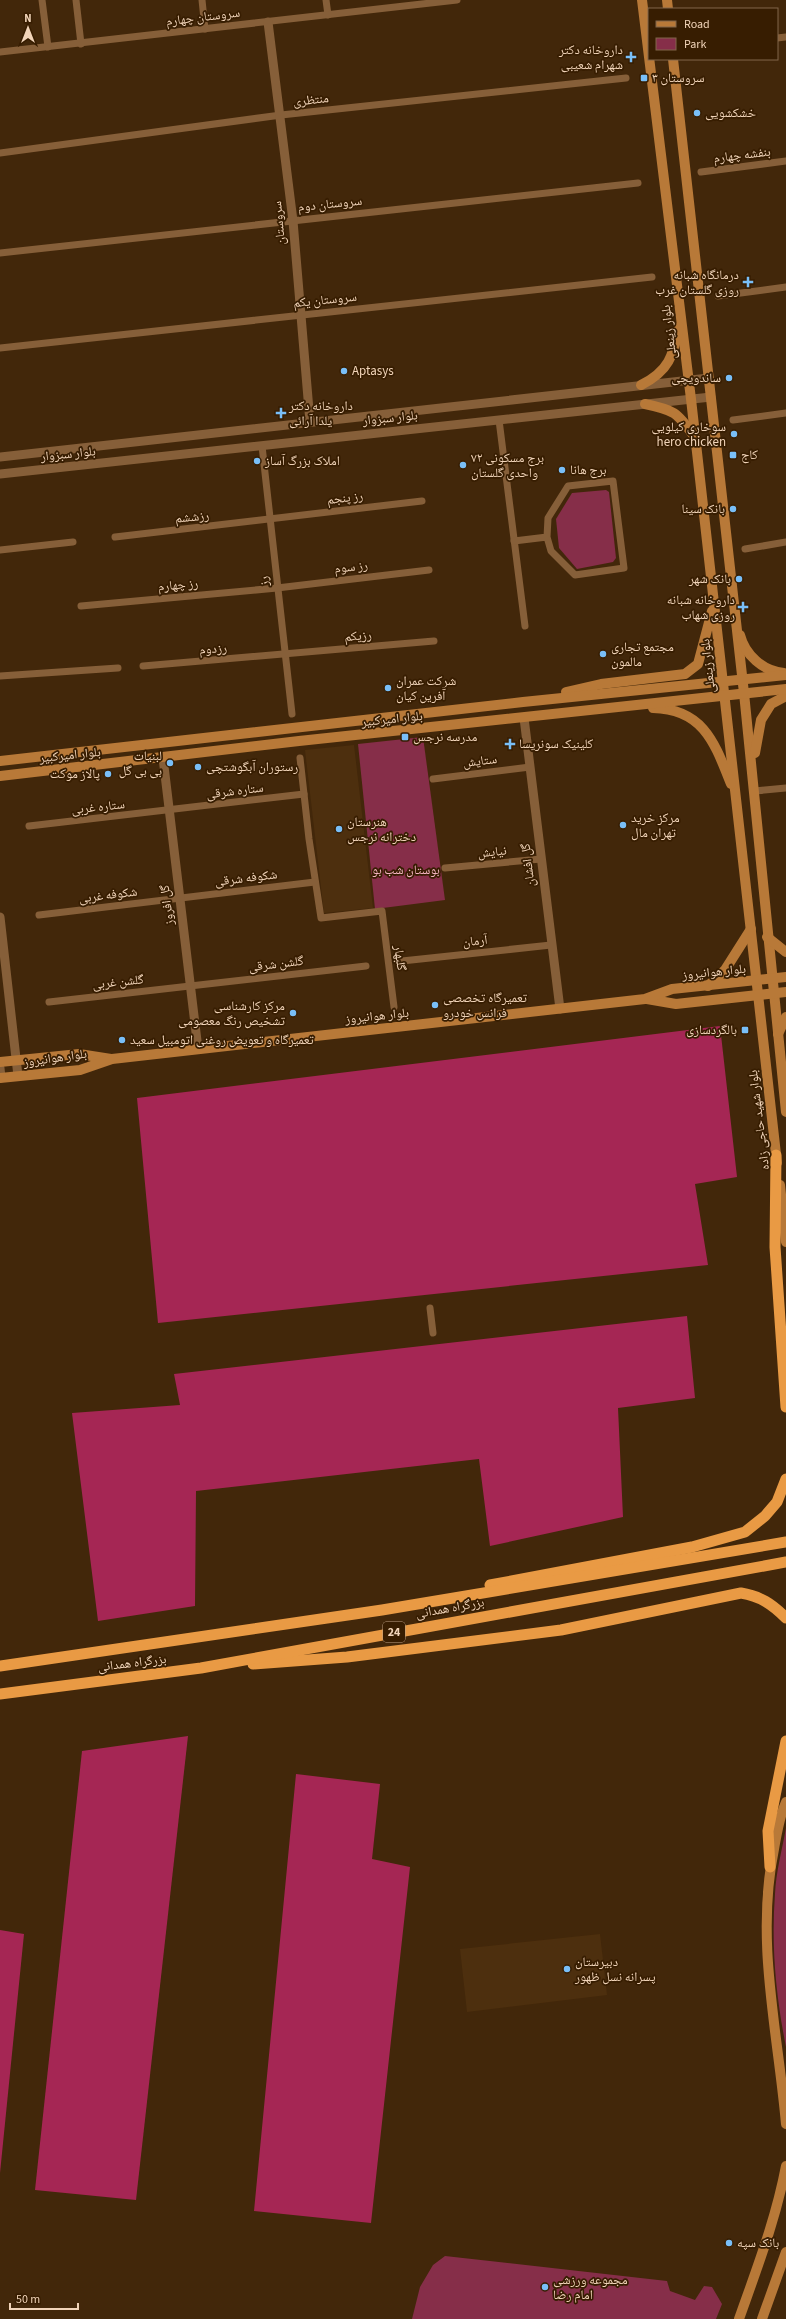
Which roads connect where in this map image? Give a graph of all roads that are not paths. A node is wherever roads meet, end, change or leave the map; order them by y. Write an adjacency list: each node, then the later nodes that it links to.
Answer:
1 (42, 0): 12 (street)
2 (76, 0): 11 (street)
3 (202, 0): 10 (street)
4 (326, 0): 8 (street)
5 (453, 0): 6 (street, سروستان چهارم); 8 (street, سروستان چهارم)
6 (457, 0)
7 (642, 0): 13 (main road, بلوار زینعلی)
8 (328, 15): 9 (street, سروستان چهارم)
9 (268, 22): 10 (street, سروستان چهارم); 18 (street, سروستان)
10 (206, 29): 11 (street, سروستان چهارم)
11 (81, 44): 12 (street, سروستان چهارم)
12 (48, 47): 14 (street, سروستان چهارم)
13 (648, 50)
14 (0, 52)
15 (649, 60): 29 (main road, بلوار زینعلی)
16 (673, 60): 31 (main road)
17 (626, 78): 18 (street, منتظری)
18 (281, 115): 19 (street, منتظری); 23 (street, سروستان)
19 (0, 153)
20 (786, 161): 21 (street, بنفشه چهارم)
21 (701, 172)
22 (638, 183): 23 (street, سروستان دوم)
23 (293, 221): 24 (street, سروستان دوم); 28 (street, سروستان)
24 (0, 253)
25 (652, 277): 28 (street, سروستان یکم)
26 (786, 286): 27 (street)
27 (718, 296)
28 (300, 315): 30 (street, سروستان یکم); 40 (street, سروستان)
29 (680, 317): 32 (main road, بلوار زینعلی); 33 (main road)
30 (0, 348)
31 (709, 378): 32 (street, بلوار سبزوار); 34 (main road)
32 (688, 380): 33 (street, بلوار سبزوار); 35 (main road, بلوار زینعلی)
33 (641, 386): 40 (street, بلوار سبزوار)
34 (711, 397): 35 (street, بلوار سبزوار); 57 (main road)
35 (691, 399): 36 (street, بلوار سبزوار); 41 (main road, بلوار زینعلی)
36 (645, 404): 38 (street, بلوار سبزوار); 41 (main road)
37 (786, 413): 39 (street)
38 (499, 420): 42 (street, بلوار سبزوار); 49 (street)
39 (733, 420)
40 (310, 422): 43 (street, بلوار سبزوار)
41 (696, 439): 56 (main road, بلوار زینعلی)
42 (262, 446): 44 (street, بلوار سبزوار); 46 (street, رز)
43 (0, 457)
44 (0, 474)
45 (422, 501): 46 (street, رز پنجم)
46 (271, 520): 47 (street, رزششم); 55 (street, رز)
47 (115, 537)
48 (547, 537): 48 (street); 49 (street)
49 (514, 541): 59 (street)
50 (74, 542): 53 (street)
51 (786, 542): 52 (street)
52 (744, 549)
53 (0, 550)
54 (429, 570): 55 (street, رز سوم)
55 (277, 588): 58 (street, رز چهارم); 61 (street, رز)
56 (714, 601): 67 (main road, بلوار زینعلی); 72 (main road)
57 (732, 601): 64 (main road); 66 (main road)
58 (81, 606)
59 (525, 626)
60 (434, 641): 61 (street, رزیکم)
61 (285, 655): 62 (street, رزدوم); 74 (street, رز)
62 (143, 666)
63 (118, 668): 65 (street)
64 (786, 674): 66 (main road, بلوار امیرکبیر)
65 (0, 676)
66 (742, 679): 67 (main road, بلوار امیرکبیر); 69 (main road)
67 (723, 681): 70 (main road, بلوار زینعلی); 72 (main road, بلوار امیرکبیر)
68 (786, 689): 69 (main road, بلوار امیرکبیر)
69 (744, 693): 70 (main road, بلوار امیرکبیر); 85 (main road)
70 (725, 696): 73 (main road, بلوار امیرکبیر); 84 (main road, بلوار زینعلی)
71 (786, 696): 85 (main road)
72 (523, 702): 78 (main road, بلوار امیرکبیر)
73 (615, 708): 75 (main road, بلوار امیرکبیر); 84 (main road)
74 (292, 714)
75 (524, 718): 76 (main road, بلوار امیرکبیر); 79 (street, گل افشان)
76 (163, 758): 80 (main road, بلوار امیرکبیر); 86 (street, گل افروز)
77 (300, 758): 83 (street)
78 (0, 762)
79 (530, 767): 81 (street, ستایش); 88 (street, گل افشان)
80 (0, 776)
81 (433, 779)
82 (786, 788): 85 (street)
83 (304, 794): 86 (street, ستاره شرقی); 90 (street)
84 (735, 796): 94 (main road, بلوار زینعلی)
85 (755, 796): 95 (main road)
86 (169, 811): 87 (street, ستاره غربی); 91 (street, گل افروز)
87 (30, 826)
88 (541, 859): 89 (street, نیایش); 96 (street, گل افشان)
89 (445, 868)
90 (316, 882): 91 (street, شکوفه شرقی); 110 (street, گلبهار)
91 (179, 898): 92 (street, شکوفه غربی); 103 (street, گل افروز)
92 (39, 915)
93 (0, 917): 116 (street)
94 (751, 929): 102 (main road, بلوار زینعلی); 104 (main road)
95 (767, 937): 97 (main road); 101 (main road)
96 (551, 944): 98 (street, آرمان); 111 (street, گل افشان)
97 (786, 952)
98 (402, 961)
99 (366, 966): 103 (street, گلشن شرقی)
100 (786, 977): 101 (main road, بلوار هوانیروز)
101 (772, 979): 102 (main road, بلوار هوانیروز); 106 (main road)
102 (757, 981): 104 (main road, بلوار هوانیروز); 107 (main road, بلوار زینعلی)
103 (190, 986): 109 (street, گلشن غربی); 114 (street, گل افروز)
104 (708, 986): 108 (main road, بلوار هوانیروز)
105 (786, 992): 106 (main road, بلوار هوانیروز)
106 (774, 994): 107 (main road, بلوار هوانیروز); 113 (main road)
107 (758, 995): 108 (main road, بلوار هوانیروز); 122 (main road, بلوار شهید حاجی زاده)
108 (645, 999): 111 (main road, بلوار هوانیروز)
109 (49, 1002)
110 (394, 1007)
111 (560, 1009): 114 (main road, بلوار هوانیروز)
112 (786, 1017): 113 (main road)
113 (777, 1036): 121 (main road)
114 (198, 1049): 115 (main road, بلوار هوانیروز)
115 (112, 1059): 116 (main road, بلوار هوانیروز); 119 (main road, بلوار هوانیروز)
116 (16, 1060): 117 (main road, بلوار هوانیروز); 119 (street)
117 (0, 1062)
118 (0, 1068): 120 (street)
119 (18, 1076): 120 (main road, بلوار هوانیروز)
120 (1, 1078)
121 (786, 1112)
122 (776, 1155): 123 (main road, بلوار شهید حاجی زاده); 126 (highway)
123 (786, 1242)
124 (430, 1308): 125 (street)
125 (433, 1334)
126 (786, 1407)
127 (786, 1479): 130 (highway)
128 (786, 1542): 130 (highway, بزرگراه همدانی / 24)
129 (786, 1562): 133 (highway, بزرگراه همدانی / 24)
130 (382, 1610): 132 (highway, بزرگراه همدانی / 24)
131 (786, 1618): 133 (highway)
132 (0, 1666)
133 (201, 1668): 134 (highway, بزرگراه همدانی / 24)
134 (0, 1694)
135 (786, 1740): 139 (highway)
136 (786, 1792): 138 (main road)
137 (786, 1802): 138 (main road)
138 (781, 1813): 139 (main road)
139 (770, 1867): 140 (main road)
140 (786, 2124)
141 (786, 2166): 143 (main road)
142 (786, 2252): 144 (main road)
143 (739, 2319)
144 (762, 2319)

